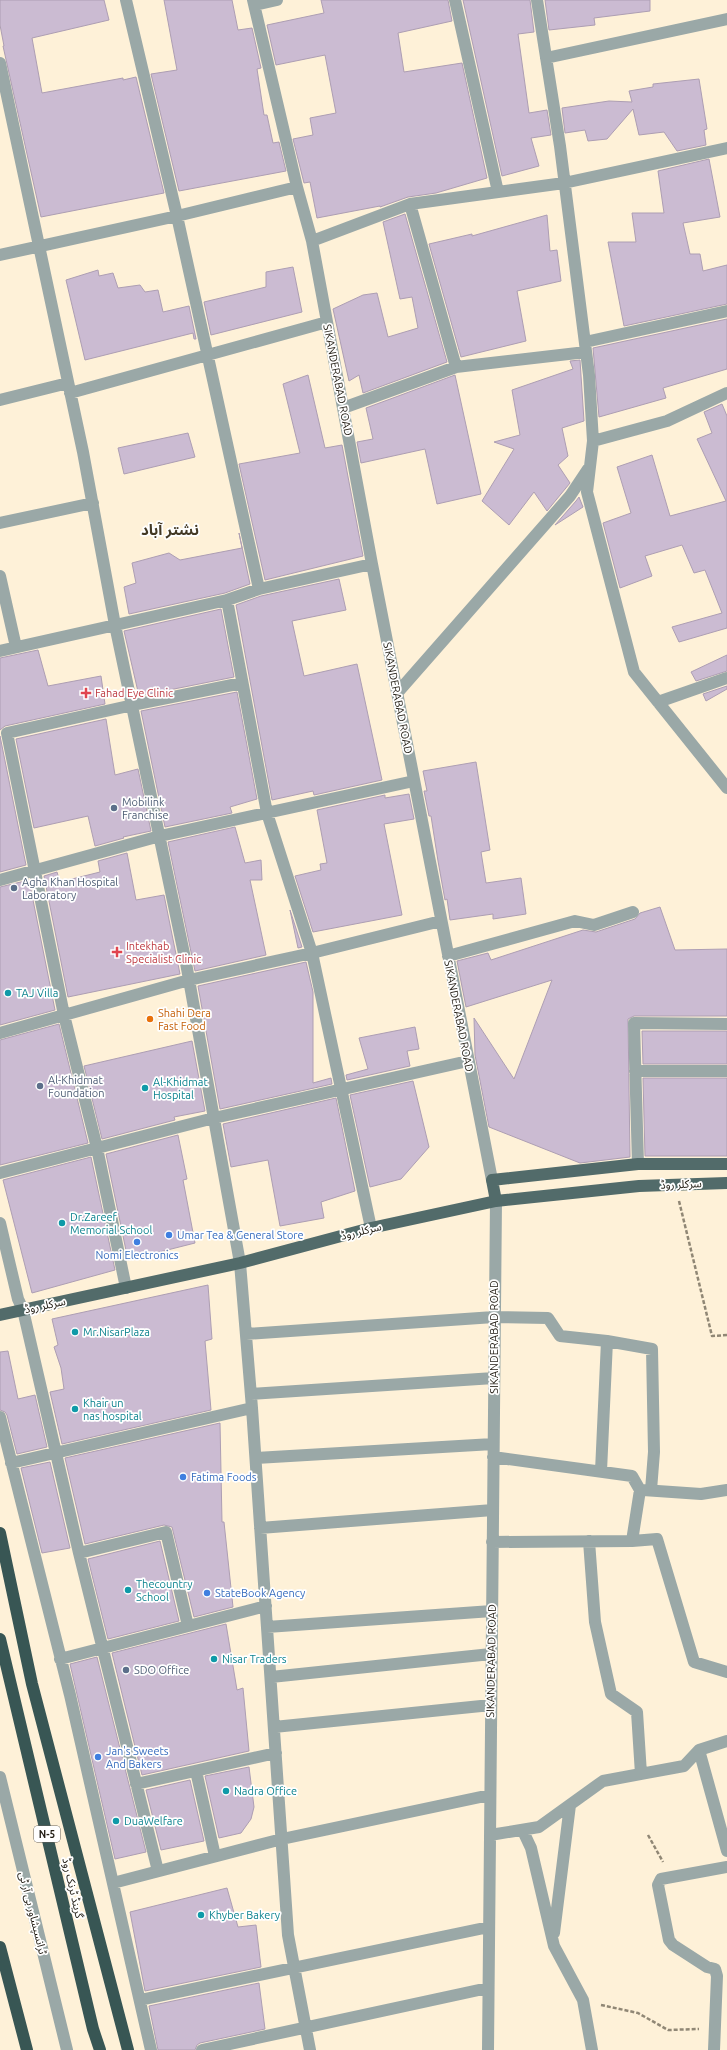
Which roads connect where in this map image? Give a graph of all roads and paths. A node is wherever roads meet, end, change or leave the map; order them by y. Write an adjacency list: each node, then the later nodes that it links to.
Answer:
1 (126, 0): 14 (street)
2 (277, 0): 5 (street)
3 (455, 0): 12 (street)
4 (537, 0): 7 (street)
5 (254, 3): 11 (street, SIKANDERABAD ROAD)
6 (727, 19): 7 (street)
7 (546, 58): 10 (street)
8 (0, 62): 16 (street)
9 (727, 148): 10 (street)
10 (564, 183): 12 (street); 20 (street)
11 (297, 187): 14 (street); 15 (street, SIKANDERABAD ROAD)
12 (498, 192): 13 (street)
13 (410, 204): 15 (street); 22 (street)
14 (177, 216): 16 (street); 21 (street)
15 (312, 241): 19 (street, SIKANDERABAD ROAD)
16 (38, 246): 17 (street); 23 (street)
17 (0, 255)
18 (727, 311): 20 (street)
19 (327, 322): 21 (street); 26 (street, SIKANDERABAD ROAD)
20 (585, 347): 22 (street); 27 (street)
21 (207, 355): 23 (street); 33 (street)
22 (456, 367): 26 (street)
23 (69, 388): 25 (street); 29 (street)
24 (727, 392): 27 (street)
25 (0, 400)
26 (343, 408): 31 (street, SIKANDERABAD ROAD)
27 (593, 441): 28 (street)
28 (590, 466): 40 (street); 41 (street)
29 (93, 503): 30 (street); 35 (street)
30 (0, 522)
31 (372, 564): 33 (street); 40 (street, SIKANDERABAD ROAD)
32 (0, 576): 36 (street)
33 (259, 589): 34 (street)
34 (227, 600): 35 (street); 39 (street)
35 (115, 625): 36 (street); 42 (street)
36 (16, 647): 37 (street)
37 (0, 651)
38 (727, 678): 41 (street)
39 (242, 683): 42 (street); 45 (street)
40 (398, 692): 43 (street, SIKANDERABAD ROAD)
41 (658, 702): 44 (street)
42 (133, 705): 46 (street); 47 (street)
43 (414, 781): 45 (street); 50 (street, SIKANDERABAD ROAD)
44 (727, 788)
45 (267, 813): 46 (street); 51 (street)
46 (160, 836): 47 (street); 53 (street)
47 (35, 871): 48 (street); 54 (street)
48 (0, 880)
49 (633, 912): 52 (street)
50 (441, 921): 51 (street); 52 (street, SIKANDERABAD ROAD)
51 (312, 952): 53 (street); 60 (street)
52 (448, 956): 57 (street, SIKANDERABAD ROAD)
53 (189, 980): 54 (street); 61 (street)
54 (64, 1015): 56 (street); 62 (street)
55 (727, 1024): 58 (street)
56 (0, 1033)
57 (468, 1060): 60 (street); 66 (street, SIKANDERABAD ROAD)
58 (635, 1071): 59 (street); 63 (street)
59 (727, 1071)
60 (341, 1088): 61 (street); 71 (street)
61 (214, 1118): 62 (street); 72 (street)
62 (97, 1148): 65 (street); 73 (street)
63 (638, 1164): 64 (main road); 66 (main road)
64 (727, 1164)
65 (0, 1173)
66 (492, 1180): 69 (main road, SIKANDERABAD ROAD)
67 (727, 1183): 68 (main road, سرکلر روڈ)
68 (674, 1185): 69 (main road, سرکلر روڈ); 78 (path)
69 (496, 1201): 71 (main road, سرکلر روڈ); 76 (street, SIKANDERABAD ROAD)
70 (0, 1223): 74 (street)
71 (371, 1228): 72 (main road, سرکلر روڈ)
72 (240, 1263): 73 (main road, سرکلر روڈ); 77 (street)
73 (126, 1288): 74 (main road, سرکلر روڈ)
74 (23, 1310): 75 (main road, سرکلر روڈ); 85 (street)
75 (0, 1315)
76 (494, 1318): 77 (street); 79 (street); 80 (street, SIKANDERABAD ROAD)
77 (246, 1334): 81 (street)
78 (727, 1335)
79 (607, 1341): 89 (street); 90 (street)
80 (494, 1378): 81 (street); 84 (street, SIKANDERABAD ROAD)
81 (251, 1394): 82 (street)
82 (252, 1408): 85 (street); 87 (street)
83 (0, 1417): 88 (street)
84 (493, 1444): 86 (street, SIKANDERABAD ROAD); 87 (street)
85 (55, 1453): 88 (street); 99 (street)
86 (493, 1457): 89 (street); 93 (street, SIKANDERABAD ROAD)
87 (256, 1458): 94 (street)
88 (11, 1463): 107 (street)
89 (601, 1471): 90 (street)
90 (645, 1490): 91 (street); 97 (street)
91 (725, 1490): 92 (street)
92 (727, 1502)
93 (493, 1510): 94 (street); 98 (street, SIKANDERABAD ROAD)
94 (260, 1528): 100 (street)
95 (0, 1533): 144 (highway)
96 (589, 1541): 97 (street); 98 (street); 116 (street)
97 (632, 1541): 108 (street)
98 (492, 1542): 101 (street, SIKANDERABAD ROAD)
99 (79, 1554): 102 (street); 105 (street)
100 (266, 1606): 102 (street); 103 (street)
101 (492, 1611): 103 (street); 106 (street, SIKANDERABAD ROAD)
102 (188, 1626): 105 (street)
103 (267, 1626): 109 (street)
104 (0, 1639): 143 (highway, گرینڈ ٹرنک روڈ / N-5)
105 (102, 1648): 107 (street); 118 (street)
106 (491, 1654): 109 (street); 110 (street, SIKANDERABAD ROAD)
107 (60, 1659): 130 (street)
108 (727, 1672)
109 (271, 1677): 111 (street)
110 (491, 1705): 111 (street); 119 (street, SIKANDERABAD ROAD)
111 (274, 1727): 114 (street)
112 (727, 1742): 113 (street)
113 (698, 1750): 116 (street); 125 (street)
114 (276, 1753): 115 (street); 124 (street)
115 (196, 1771): 118 (street); 126 (street)
116 (641, 1774): 120 (street)
117 (0, 1777): 142 (street, ٹرانسپشاور بی آر ٹی)
118 (136, 1784): 128 (street)
119 (490, 1795): 122 (street, SIKANDERABAD ROAD); 124 (street)
120 (570, 1805): 121 (street); 132 (street)
121 (523, 1830): 122 (street); 132 (street)
122 (490, 1835): 131 (street, SIKANDERABAD ROAD)
123 (648, 1835): 129 (path)
124 (282, 1839): 126 (street); 134 (street)
125 (727, 1851)
126 (215, 1856): 128 (street)
127 (727, 1867): 129 (street)
128 (158, 1871): 130 (street)
129 (669, 1878): 136 (street)
130 (113, 1883): 137 (street)
131 (489, 1927): 134 (street); 135 (street, SIKANDERABAD ROAD)
132 (553, 1942): 138 (street)
133 (0, 1947): 141 (highway)
134 (294, 1968): 137 (street); 139 (street)
135 (488, 1988): 139 (street); 148 (street, SIKANDERABAD ROAD)
136 (722, 1996): 140 (street)
137 (140, 2000): 145 (street)
138 (583, 2000): 140 (path); 149 (street)
139 (306, 2028): 146 (street); 147 (street)
140 (715, 2028): 150 (street)
141 (27, 2050)
142 (67, 2050)
143 (100, 2050)
144 (128, 2050)
145 (151, 2050)
146 (202, 2050)
147 (310, 2050)
148 (488, 2050)
149 (592, 2050)
150 (714, 2050)

